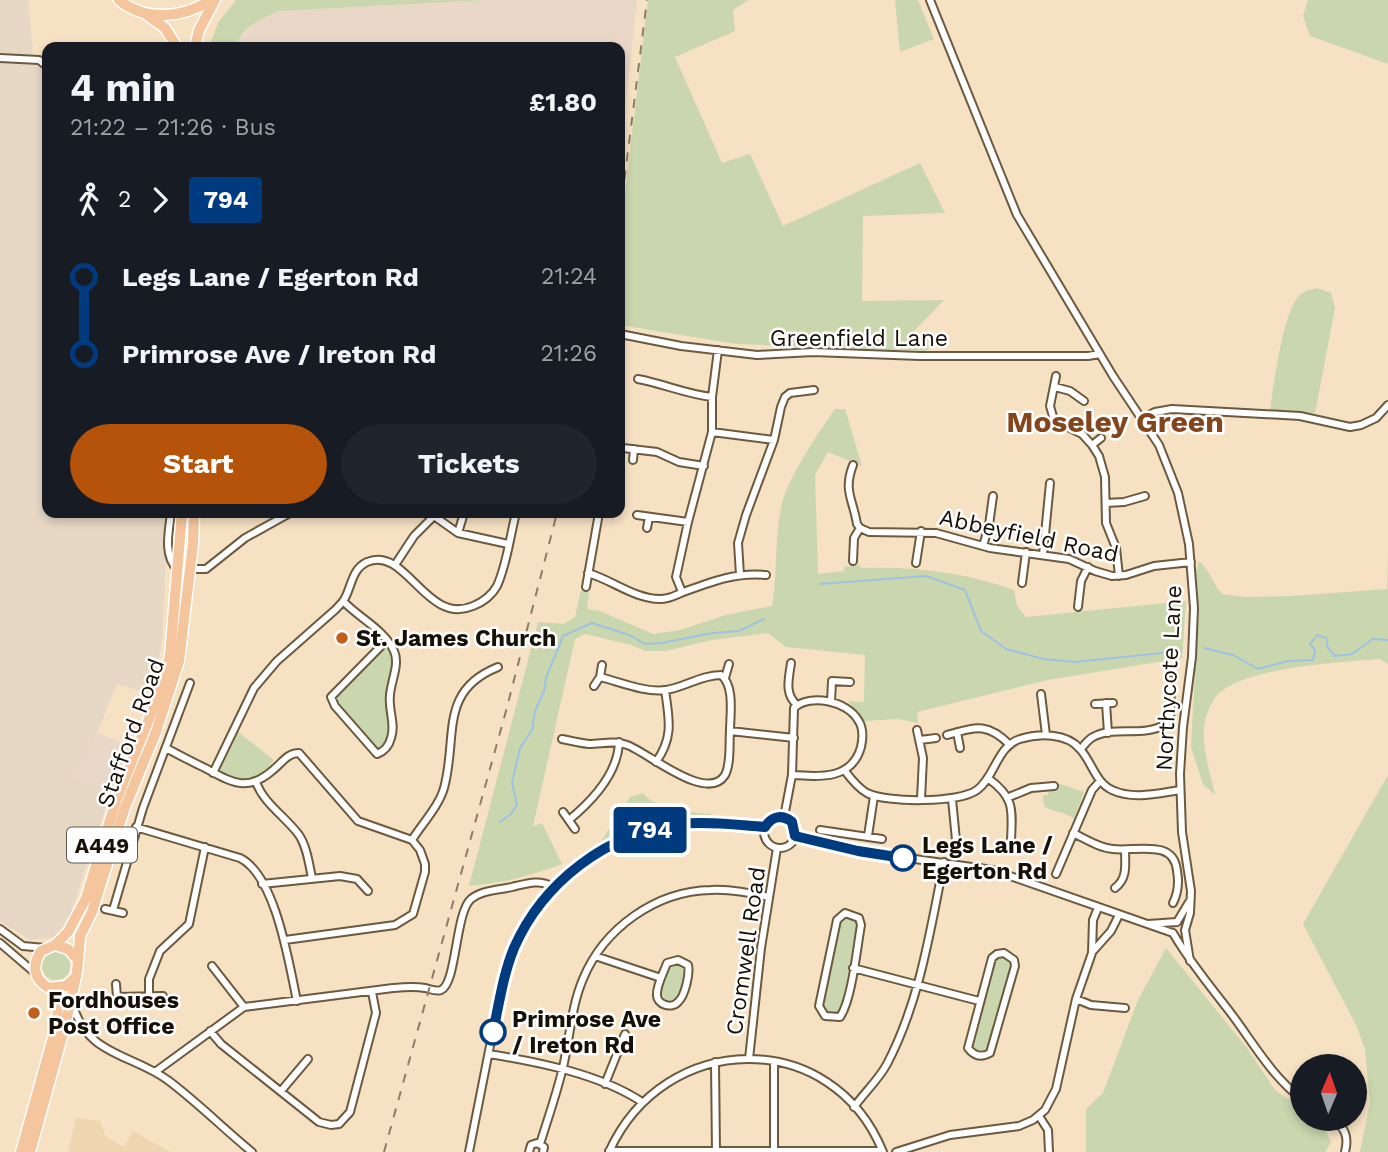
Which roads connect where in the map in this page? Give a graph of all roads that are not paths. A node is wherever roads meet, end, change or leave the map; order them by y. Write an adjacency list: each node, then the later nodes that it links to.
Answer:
1 (213, 0): 4 (highway); 6 (highway)
2 (930, 0): 11 (street, Northycote Lane)
3 (119, 1): 4 (highway)
4 (146, 14): 5 (highway)
5 (174, 42)
6 (196, 42)
7 (0, 58): 8 (street)
8 (42, 62)
9 (625, 335): 10 (street, Greenfield Lane)
10 (718, 350): 11 (street, Greenfield Lane); 15 (street)
11 (1100, 354): 19 (street, Northycote Lane)
12 (1056, 376): 14 (street)
13 (638, 379): 15 (street)
14 (1055, 387): 17 (street); 23 (street)
15 (712, 397): 20 (street)
16 (808, 399): 22 (street)
17 (1084, 401)
18 (1388, 405): 19 (street)
19 (1142, 419): 57 (street, Northycote Lane)
20 (712, 432): 22 (street); 27 (street)
21 (1101, 438): 23 (street)
22 (775, 440): 64 (street)
23 (1093, 445): 32 (street)
24 (625, 448): 25 (street)
25 (634, 449): 26 (street); 27 (street)
26 (633, 460)
27 (704, 466): 45 (street)
28 (860, 473): 47 (street)
29 (1051, 483): 55 (street)
30 (1145, 495): 32 (street)
31 (983, 503): 51 (street)
32 (1106, 503): 66 (street)
33 (638, 515): 34 (street)
34 (649, 517): 45 (street); 46 (street)
35 (171, 518): 61 (street)
36 (182, 518): 61 (highway, Stafford Road / A449)
37 (192, 518): 61 (highway)
38 (194, 518): 62 (highway, Stafford Road / A449)
39 (281, 518): 62 (street)
40 (431, 518): 59 (street)
41 (438, 518): 49 (street)
42 (462, 518): 49 (street)
43 (515, 518): 50 (street)
44 (598, 518): 63 (street)
45 (688, 522): 69 (street)
46 (647, 528)
47 (860, 528): 48 (street, Abbeyfield Road); 56 (street)
48 (921, 531): 51 (street, Abbeyfield Road); 53 (street)
49 (458, 533): 50 (street)
50 (508, 544): 59 (street)
51 (983, 546): 52 (street, Abbeyfield Road)
52 (1026, 552): 55 (street, Abbeyfield Road); 67 (street)
53 (917, 555): 54 (street); 58 (street)
54 (925, 555)
55 (1043, 555): 60 (street, Abbeyfield Road)
56 (853, 561)
57 (1191, 562): 66 (street, Abbeyfield Road); 117 (street, Northycote Lane)
58 (916, 563)
59 (395, 565): 72 (street)
60 (1088, 567): 66 (street, Abbeyfield Road); 70 (street)
61 (177, 569): 62 (street); 74 (highway, Stafford Road / A449)
62 (189, 570): 74 (highway); 123 (highway, Stafford Road / A449)
63 (588, 573): 68 (street); 69 (street)
64 (740, 575): 65 (street); 69 (street)
65 (766, 575)
66 (1119, 576)
67 (1022, 583)
68 (586, 587)
69 (682, 592)
70 (1079, 592): 71 (street); 73 (street)
71 (1087, 593)
72 (343, 601): 75 (street); 110 (street)
73 (1078, 607)
74 (173, 627): 128 (highway, Stafford Road / A449)
75 (387, 640): 75 (street)
76 (790, 663): 81 (street)
77 (729, 664): 83 (street)
78 (601, 665): 82 (street)
79 (498, 667): 139 (street)
80 (780, 672): 81 (street)
81 (789, 673): 91 (street)
82 (600, 677): 87 (street); 88 (street)
83 (724, 678): 88 (street); 94 (street)
84 (1170, 680): 96 (street)
85 (850, 682): 90 (street)
86 (190, 683): 105 (street, Stafford Road)
87 (594, 685)
88 (665, 690): 108 (street)
89 (1041, 694): 98 (street)
90 (831, 702): 91 (street); 109 (street)
91 (798, 704): 99 (street)
92 (1095, 704): 96 (street)
93 (917, 730): 102 (street)
94 (730, 731): 99 (street); 108 (street)
95 (957, 732): 97 (street); 104 (street); 106 (street)
96 (1108, 733): 107 (street)
97 (947, 735)
98 (1046, 735): 104 (street); 107 (street)
99 (794, 738): 111 (street)
100 (936, 738): 102 (street)
101 (562, 739): 103 (street)
102 (920, 740): 122 (street)
103 (619, 742): 108 (street); 127 (street)
104 (1010, 745): 112 (street)
105 (166, 748): 110 (street); 124 (street, Stafford Road)
106 (960, 748)
107 (1081, 749): 113 (street)
108 (656, 762)
109 (845, 771): 111 (street); 119 (street)
110 (214, 773): 114 (street)
111 (792, 775): 126 (street)
112 (989, 779): 120 (street); 121 (street)
113 (1100, 781): 117 (street); 135 (street)
114 (256, 782): 139 (street); 147 (street)
115 (1044, 785): 116 (street); 118 (street); 120 (street)
116 (1054, 786)
117 (1180, 790): 153 (street, Northycote Lane)
118 (1045, 795)
119 (874, 796): 122 (street); 137 (street)
120 (1009, 797): 141 (street)
121 (952, 799): 122 (street); 133 (street)
122 (921, 800)
123 (127, 803): 124 (street); 128 (highway); 170 (highway, Stafford Road / A449)
124 (143, 808): 129 (street, Stafford Road)
125 (563, 812): 127 (street)
126 (785, 817): 130 (street); 136 (street)
127 (569, 820): 131 (street)
128 (108, 827): 167 (highway, Stafford Road / A449)
129 (136, 827): 142 (street); 157 (street, Stafford Road)
130 (765, 827): 143 (street); 149 (street)
131 (575, 829)
132 (821, 830): 137 (street)
133 (955, 830): 134 (street); 140 (street)
134 (945, 831)
135 (1073, 833): 144 (street); 146 (street)
136 (795, 836): 143 (street); 145 (street)
137 (868, 836): 138 (street)
138 (883, 839)
139 (412, 840): 165 (street)
140 (956, 840)
141 (1011, 846)
142 (205, 847): 148 (street); 182 (street)
143 (777, 848): 152 (street, Cromwell Road)
144 (1125, 850): 150 (street); 154 (street)
145 (944, 862): 155 (street); 178 (street)
146 (1056, 874)
147 (312, 878): 148 (street); 151 (street)
148 (262, 884): 165 (street)
149 (554, 887): 180 (street); 195 (street)
150 (1115, 888)
151 (368, 891)
152 (769, 897): 169 (street); 197 (street, Cromwell Road)
153 (1190, 900): 160 (street); 163 (street, Northycote Lane)
154 (1173, 903)
155 (1098, 908): 159 (street); 168 (street)
156 (105, 909): 157 (street)
157 (113, 911): 158 (street)
158 (123, 913)
159 (1119, 915): 161 (street); 168 (street)
160 (1176, 923): 161 (street); 163 (street); 164 (street)
161 (1142, 924): 164 (street)
162 (0, 929): 167 (street)
163 (1185, 929): 164 (street); 171 (street, Northycote Lane)
164 (1174, 934): 171 (street)
165 (285, 940): 187 (street)
166 (0, 943): 174 (street)
167 (50, 947): 170 (highway); 174 (highway, A449)
168 (1092, 953): 185 (street)
169 (595, 956): 176 (street); 202 (street)
170 (77, 960): 175 (highway, A449)
171 (1190, 961): 205 (street)
172 (212, 966): 189 (street)
173 (853, 968): 173 (street); 178 (street)
174 (35, 973): 179 (highway)
175 (75, 978): 179 (highway); 183 (highway, A449)
176 (662, 978): 176 (street)
177 (116, 984): 184 (street)
178 (919, 984): 188 (street); 208 (street)
179 (54, 989): 216 (highway)
180 (372, 992): 187 (street); 206 (street)
181 (163, 996): 182 (street)
182 (149, 997): 184 (street)
183 (71, 998): 191 (highway, A449); 192 (street)
184 (117, 998): 186 (street)
185 (1076, 999): 190 (street); 209 (street)
186 (109, 1001)
187 (297, 1001): 189 (street)
188 (979, 1001): 188 (street)
189 (244, 1007): 193 (street)
190 (1125, 1008)
191 (65, 1026): 192 (street); 217 (highway, A449)
192 (85, 1030): 203 (street)
193 (210, 1031): 203 (street); 206 (street)
194 (625, 1034): 204 (street)
195 (489, 1054): 202 (street); 219 (street)
196 (308, 1059): 201 (street)
197 (749, 1059): 199 (street); 200 (street)
198 (294, 1061): 201 (street)
199 (715, 1062): 207 (street); 214 (street)
200 (774, 1062): 208 (street); 215 (street)
201 (302, 1067): 206 (street)
202 (563, 1070): 204 (street); 211 (street)
203 (155, 1072): 218 (street)
204 (605, 1084): 207 (street)
205 (1290, 1089)
206 (281, 1091)
207 (642, 1102): 212 (street)
208 (855, 1107): 222 (street)
209 (1039, 1116): 223 (street); 224 (street)
210 (1345, 1131): 225 (street)
211 (540, 1143): 220 (street); 221 (street)
212 (609, 1151): 213 (street)
213 (661, 1151): 214 (street)
214 (716, 1151): 215 (street)
215 (774, 1151): 222 (street)
216 (21, 1152)
217 (30, 1152)
218 (252, 1152)
219 (469, 1152)
220 (529, 1152)
221 (543, 1152)
222 (883, 1152)
223 (896, 1152)
224 (1049, 1152)
225 (1345, 1152)

